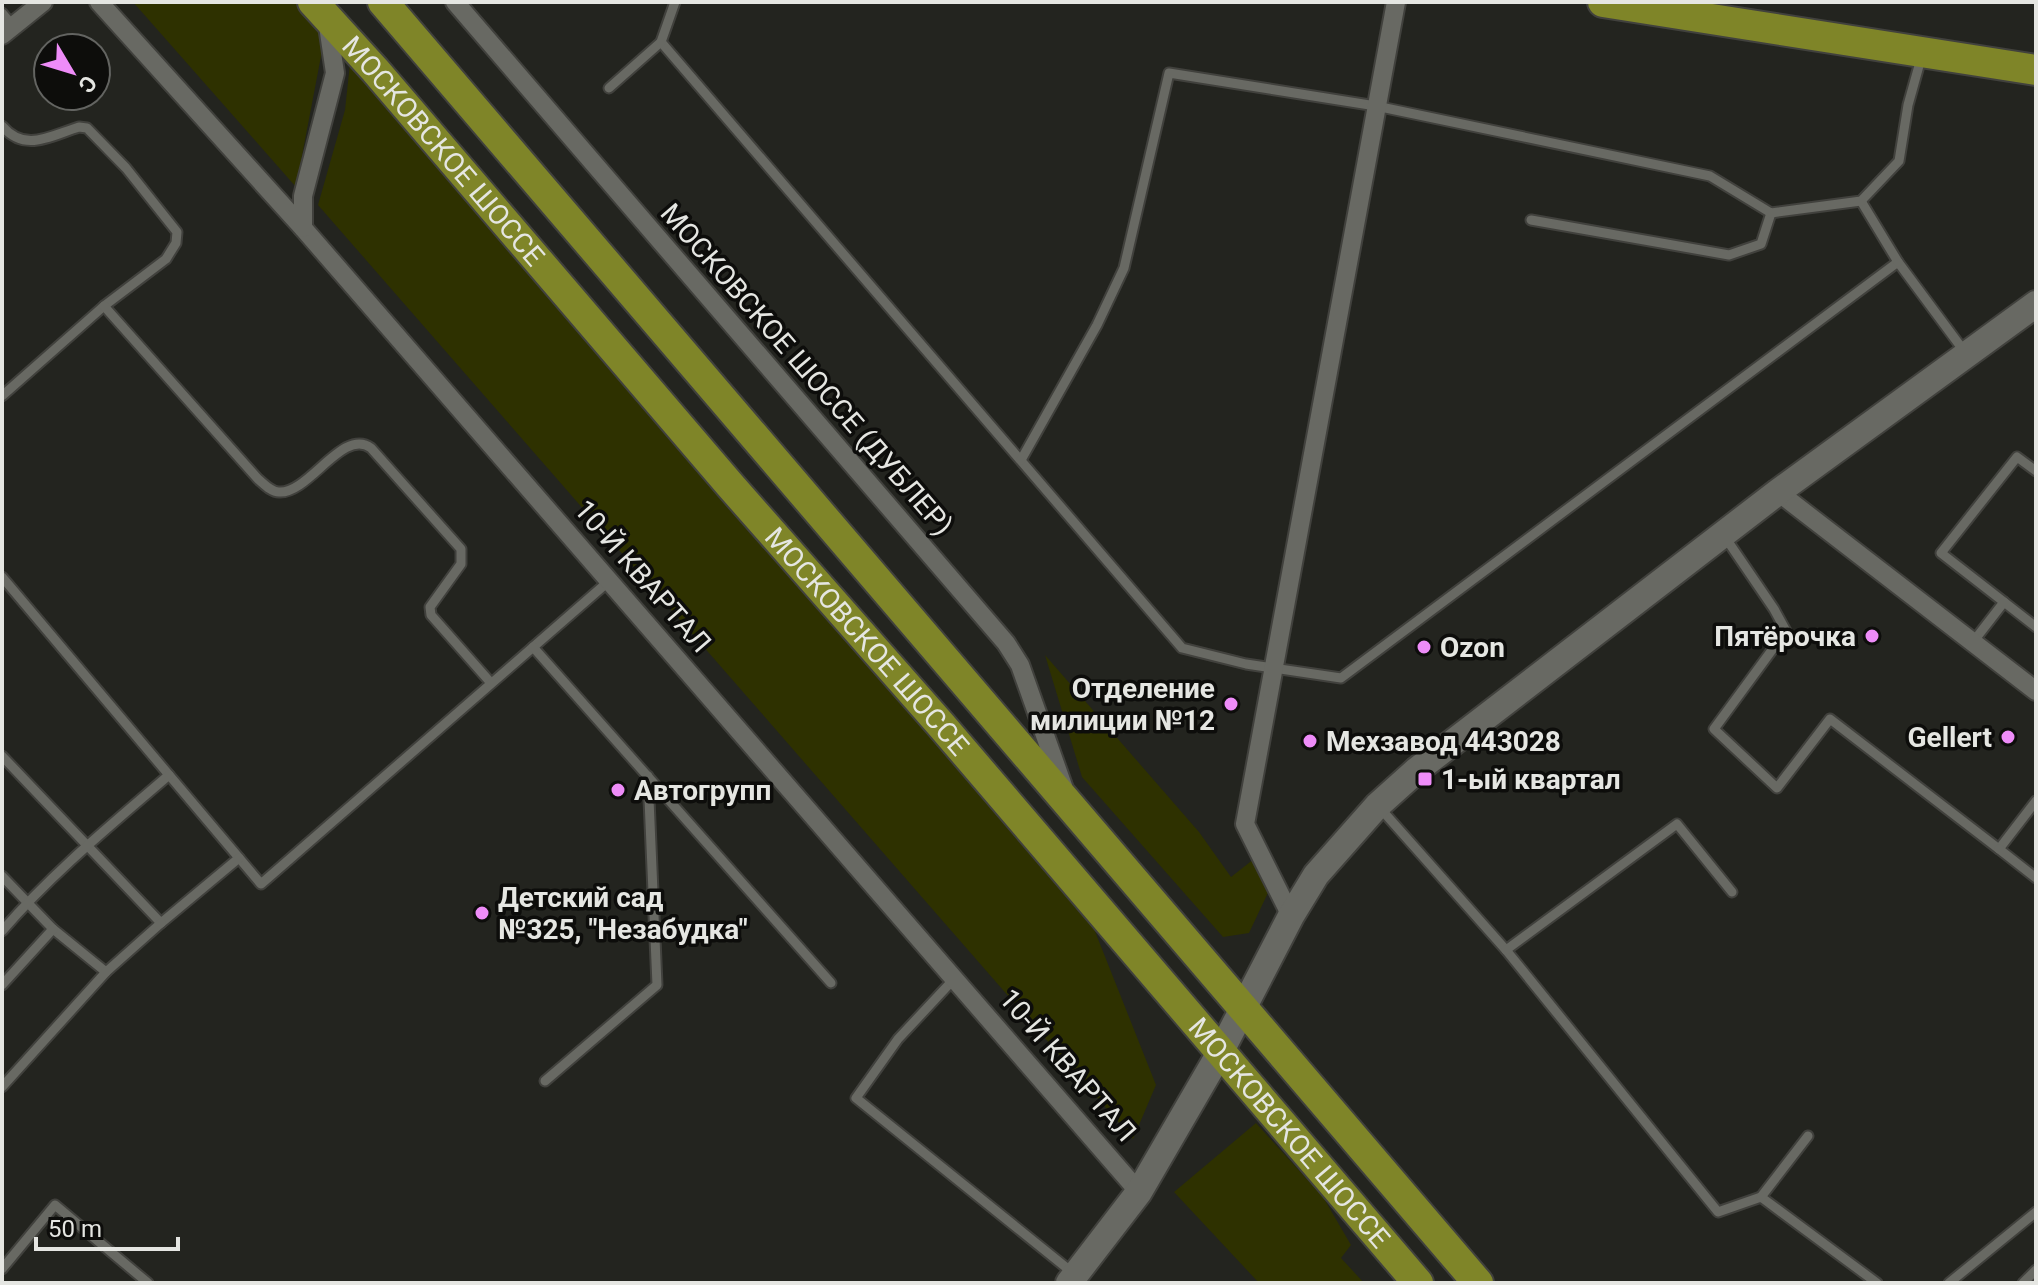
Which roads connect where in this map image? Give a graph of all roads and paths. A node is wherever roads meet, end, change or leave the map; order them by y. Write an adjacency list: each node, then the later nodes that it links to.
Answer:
1 (43, 2): 9 (street)
2 (99, 2): 19 (street, 10-Й КВАРТАЛ)
3 (383, 2): 41 (main road, МОСКОВСКОЕ ШОССЕ)
4 (455, 2): 41 (street, МОСКОВСКОЕ ШОССЕ (ДУБЛЕР))
5 (675, 2): 10 (lane)
6 (1396, 2): 14 (street)
7 (1603, 2): 11 (main road)
8 (320, 10): 19 (street); 61 (main road, МОСКОВСКОЕ ШОССЕ)
9 (6, 25)
10 (661, 42): 13 (lane); 25 (lane)
11 (1923, 52): 12 (main road); 16 (lane)
12 (2036, 70)
13 (609, 88)
14 (1376, 106): 17 (lane); 25 (lane); 35 (street)
15 (2, 126): 22 (lane)
16 (1861, 201): 17 (lane); 20 (lane)
17 (1771, 213): 18 (lane)
18 (1531, 220)
19 (303, 228): 30 (street, 10-Й КВАРТАЛ)
20 (1898, 262): 23 (lane); 35 (lane)
21 (2036, 304): 23 (street)
22 (104, 306): 24 (lane); 36 (lane)
23 (1967, 354): 27 (street)
24 (2, 396)
25 (1021, 460): 35 (lane)
26 (2036, 471): 31 (lane)
27 (1778, 492): 28 (street); 33 (street)
28 (1723, 534): 43 (street); 45 (lane)
29 (2, 577): 39 (lane)
30 (609, 581): 34 (lane); 57 (street, 10-Й КВАРТАЛ)
31 (2004, 602): 32 (lane); 33 (lane)
32 (2036, 627)
33 (1973, 642): 37 (street)
34 (533, 647): 36 (lane); 40 (lane)
35 (1272, 668): 51 (street)
36 (491, 683): 46 (lane)
37 (2036, 691)
38 (2, 756): 44 (lane)
39 (169, 775): 44 (lane); 46 (lane)
40 (648, 776): 58 (lane); 62 (lane)
41 (1067, 800): 60 (main road, МОСКОВСКОЕ ШОССЕ)
42 (2036, 801): 45 (lane)
43 (1377, 806): 51 (street); 55 (lane)
44 (87, 845): 50 (lane); 52 (lane)
45 (1999, 849): 48 (lane)
46 (239, 858): 52 (lane)
47 (2, 876): 50 (lane)
48 (2036, 878)
49 (1732, 892): 55 (lane)
50 (27, 902): 53 (lane); 54 (lane)
51 (1291, 916): 60 (street)
52 (161, 923): 56 (lane)
53 (53, 929): 56 (lane); 59 (lane)
54 (2, 931)
55 (1506, 950): 66 (lane)
56 (106, 972): 63 (lane)
57 (955, 977): 65 (street, 10-Й КВАРТАЛ); 69 (lane)
58 (831, 983)
59 (2, 985)
60 (1244, 1009): 61 (street); 72 (main road, МОСКОВСКОЕ ШОССЕ)
61 (1221, 1051): 65 (street); 71 (main road, МОСКОВСКОЕ ШОССЕ)
62 (545, 1081)
63 (2, 1087)
64 (1808, 1136): 66 (lane)
65 (1139, 1192): 69 (street)
66 (1761, 1197): 73 (lane)
67 (2036, 1212): 74 (lane)
68 (2, 1269): 70 (lane)
69 (1072, 1279)
70 (148, 1283)
71 (1418, 1283)
72 (1478, 1283)
73 (1877, 1283)
74 (1949, 1283)

